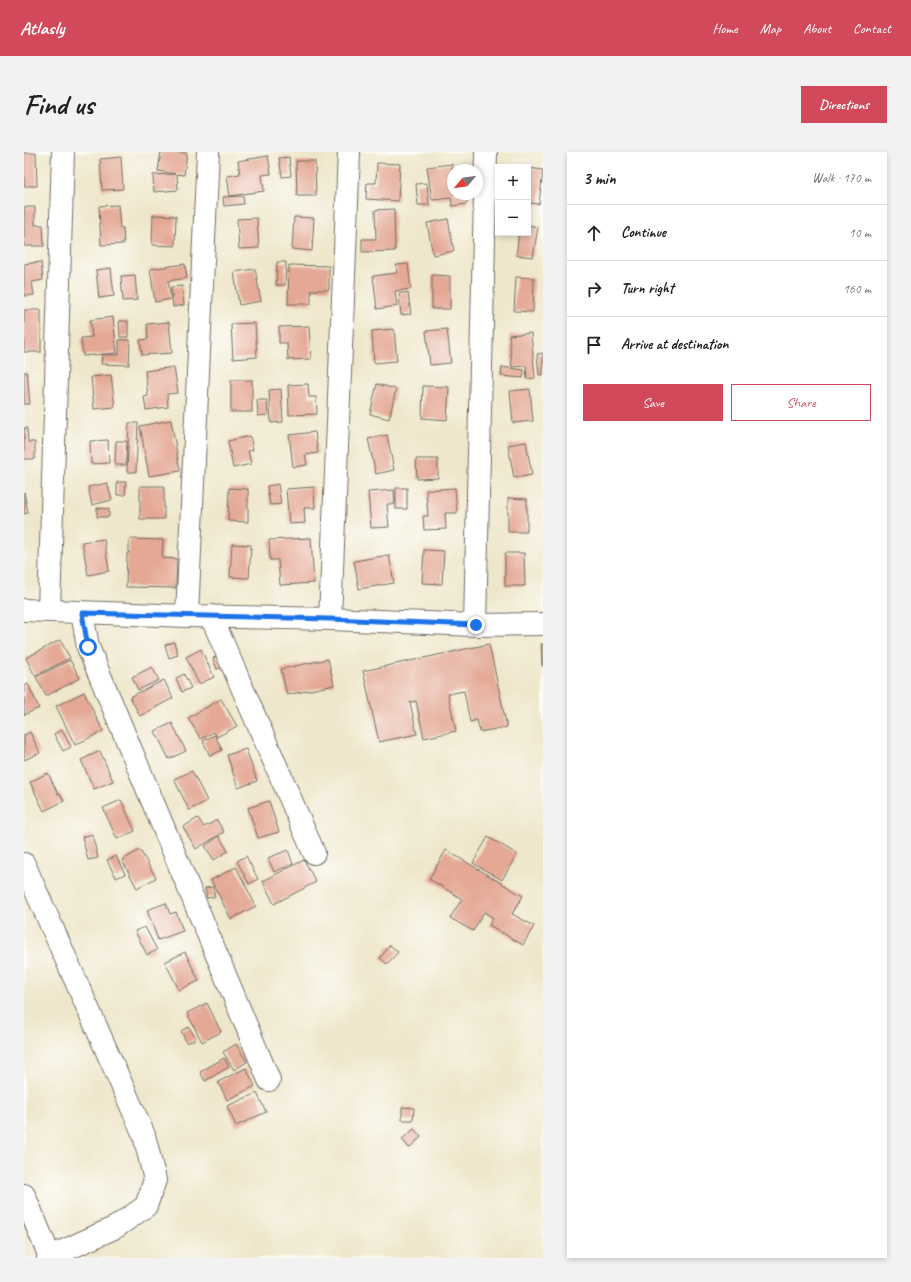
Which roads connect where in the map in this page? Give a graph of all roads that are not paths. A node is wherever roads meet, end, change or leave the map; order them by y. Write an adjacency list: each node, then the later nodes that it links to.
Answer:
1 (63, 152): 6 (street)
2 (208, 152): 8 (street)
3 (349, 152): 10 (street)
4 (486, 152): 12 (street)
5 (24, 610): 6 (street)
6 (48, 610): 7 (street)
7 (82, 613): 8 (street); 15 (street)
8 (187, 616): 9 (street)
9 (212, 616): 10 (street); 13 (street)
10 (330, 619): 12 (street)
11 (543, 624): 12 (street)
12 (476, 625)
13 (314, 853)
14 (24, 864): 17 (street)
15 (269, 1080)
16 (24, 1195): 17 (street)
17 (49, 1257)

